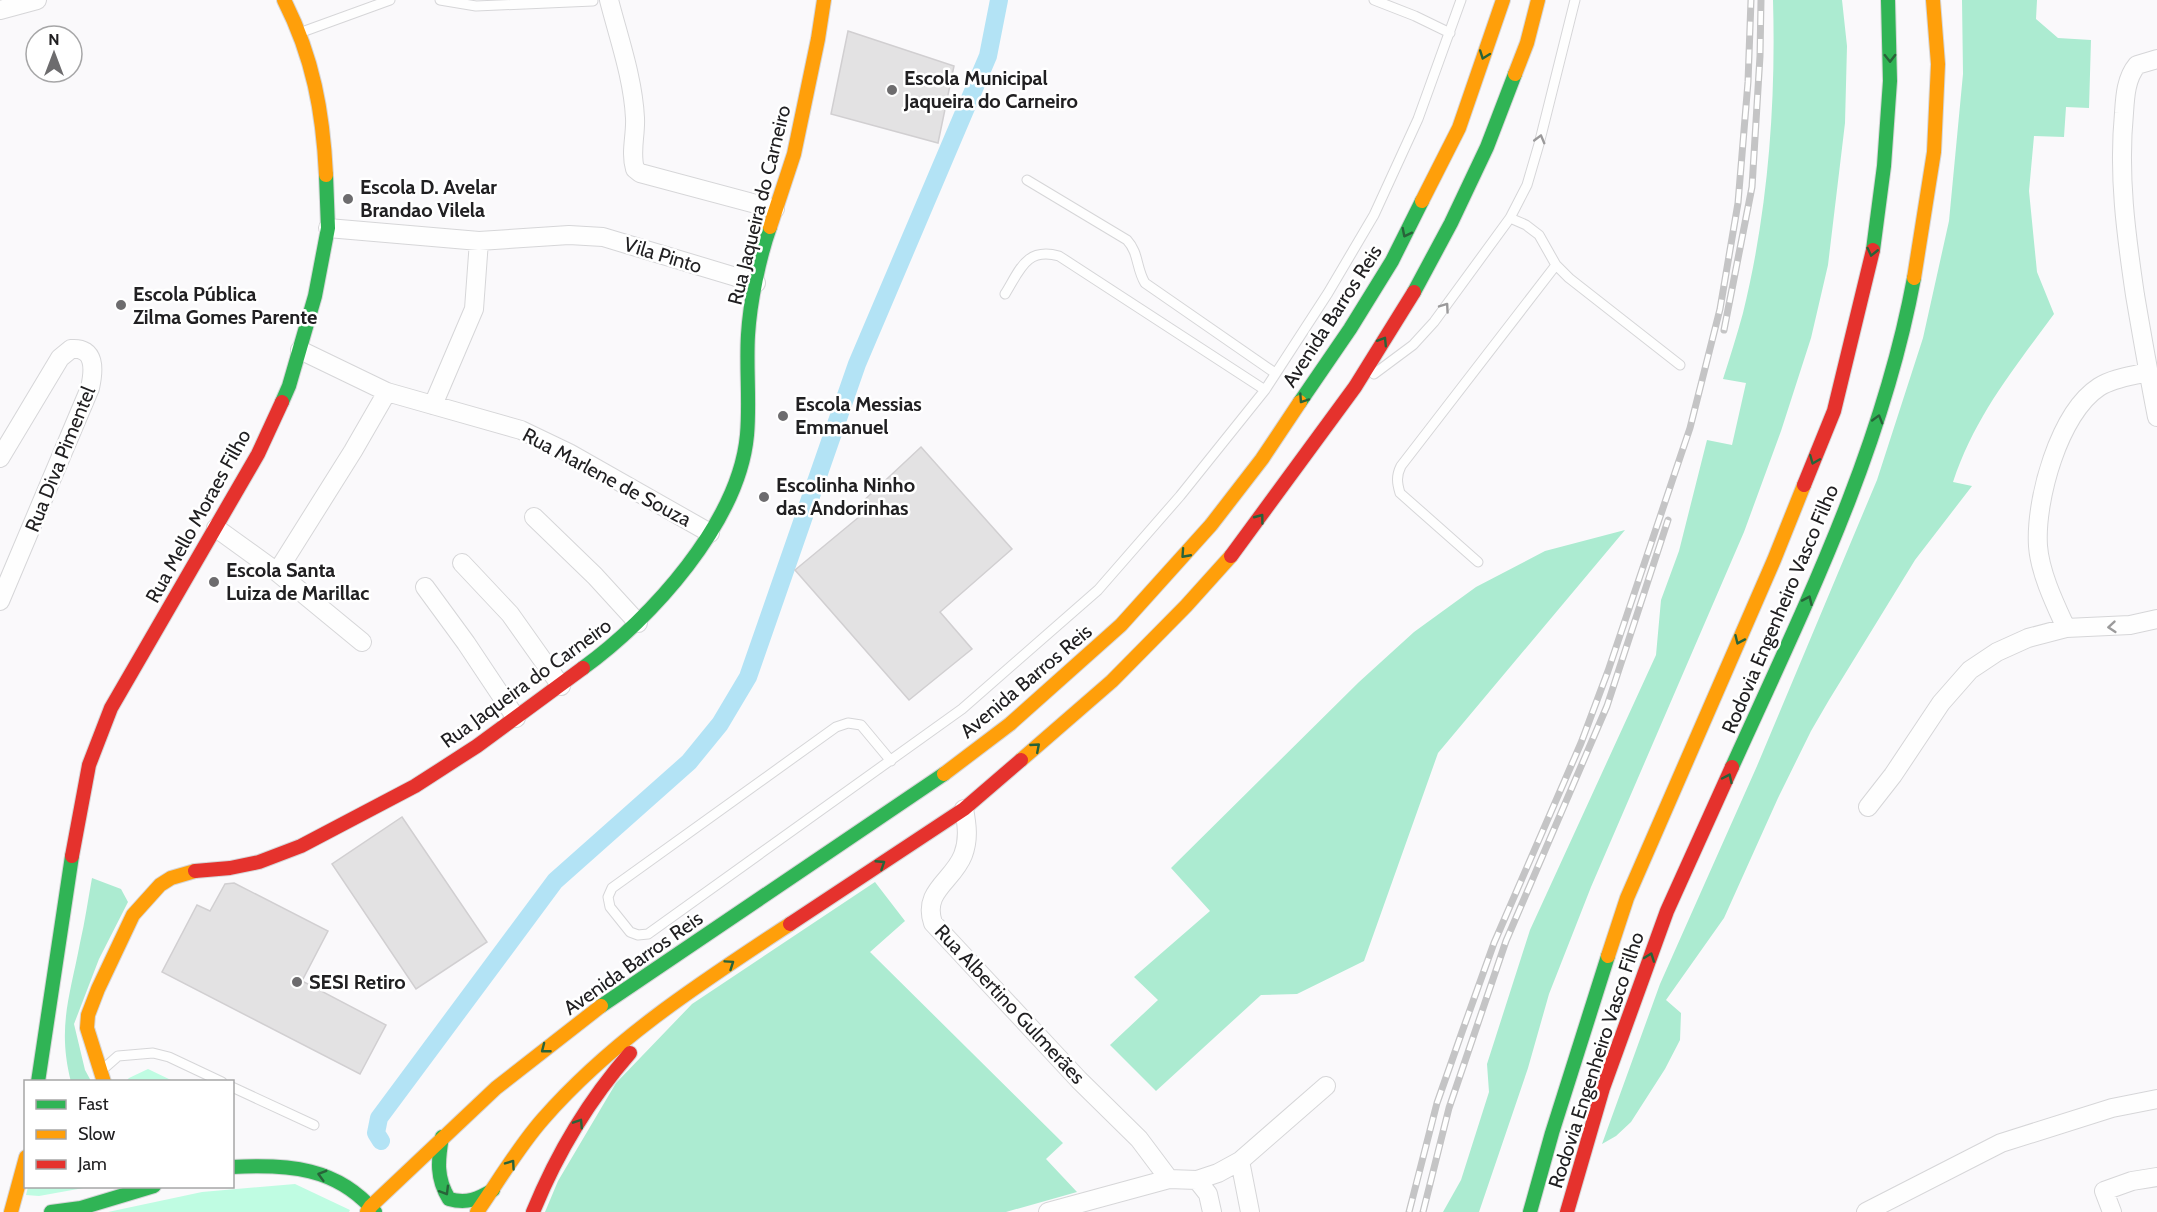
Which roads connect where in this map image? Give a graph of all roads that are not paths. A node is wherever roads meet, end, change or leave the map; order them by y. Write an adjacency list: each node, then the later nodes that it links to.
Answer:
1 (37, 0): 16 (street)
2 (284, 0): 17 (main road, Rua Mello Moraes Filho)
3 (390, 0): 17 (lane)
4 (440, 0): 14 (lane)
5 (609, 0): 21 (street)
6 (824, 0): 21 (main road, Rua Jaqueira do Carneiro)
7 (1374, 0): 18 (lane)
8 (1461, 0): 18 (lane)
9 (1503, 0): 66 (main road, Avenida Barros Reis, one-way to 66)
10 (1538, 0): 32 (main road, one-way to 10)
11 (1575, 0): 22 (lane, one-way to 11)
12 (1888, 0): 65 (main road, Rodovia Engenheiro Vasco Filho, one-way to 65)
13 (1933, 0): 85 (main road, Rodovia Engenheiro Vasco Filho, one-way to 13)
14 (457, 1): 15 (lane)
15 (593, 1)
16 (0, 10)
17 (300, 32): 23 (main road, Rua Mello Moraes Filho)
18 (1450, 33): 31 (lane)
19 (2157, 59): 30 (street)
20 (1027, 180): 31 (lane)
21 (776, 209): 26 (main road, Rua Jaqueira do Carneiro)
22 (1510, 218): 25 (lane); 32 (lane, one-way to 22)
23 (328, 228): 24 (street, Vila Pinto); 28 (main road, Rua Mello Moraes Filho)
24 (479, 241): 26 (street, Vila Pinto); 35 (street)
25 (1556, 266): 29 (lane); 41 (lane)
26 (756, 283): 40 (main road, Rua Jaqueira do Carneiro)
27 (1005, 294): 33 (lane)
28 (300, 350): 34 (street, Rua Marlene de Souza); 39 (main road, Rua Mello Moraes Filho)
29 (1680, 365)
30 (2148, 372): 36 (street); 48 (street)
31 (1275, 373): 33 (lane)
32 (1355, 387): 54 (main road, one-way to 32)
33 (1264, 390): 52 (lane)
34 (387, 392): 35 (street, Rua Marlene de Souza); 43 (street)
35 (433, 405): 40 (street, Rua Marlene de Souza)
36 (2157, 417)
37 (0, 458): 45 (street, Rua Diva Pimentel)
38 (534, 517): 47 (street)
39 (216, 528): 43 (street); 56 (main road, Rua Mello Moraes Filho)
40 (710, 533): 47 (main road, Rua Jaqueira do Carneiro)
41 (1478, 562)
42 (462, 563): 50 (street)
43 (277, 572): 49 (street)
44 (425, 587): 51 (street)
45 (0, 601)
46 (2157, 619): 48 (street, one-way to 48)
47 (638, 623): 50 (main road, Rua Jaqueira do Carneiro)
48 (2066, 628): 53 (street)
49 (362, 642)
50 (561, 686): 51 (main road, Rua Jaqueira do Carneiro)
51 (516, 718): 58 (main road, Rua Jaqueira do Carneiro)
52 (891, 761): 52 (lane)
53 (1868, 807)
54 (964, 809): 55 (main road, one-way to 54); 72 (street, Rua Albertino Gulmerães)
55 (681, 996): 75 (main road, one-way to 55); 80 (main road, one-way to 55)
56 (43, 1045): 57 (main road, Rua Mello Moraes Filho); 59 (main road, Rua Mello Moraes Filho)
57 (52, 1074)
58 (102, 1077): 60 (lane)
59 (38, 1080)
60 (218, 1080)
61 (1326, 1086): 67 (street)
62 (234, 1088): 64 (lane)
63 (2156, 1096): 86 (street)
64 (314, 1125)
65 (1552, 1133): 70 (main road); 84 (main road, Rodovia Engenheiro Vasco Filho)
66 (442, 1137): 75 (main road, one-way to 75); 76 (main road, Avenida Barros Reis)
67 (1240, 1161): 73 (street); 83 (street)
68 (24, 1164): 77 (main road)
69 (234, 1167): 76 (main road, one-way to 69)
70 (1528, 1167)
71 (2157, 1177): 87 (street)
72 (1169, 1179): 73 (street); 81 (street)
73 (1197, 1180): 82 (street)
74 (137, 1189): 78 (main road)
75 (493, 1190): 79 (main road)
76 (371, 1210)
77 (10, 1212)
78 (51, 1212)
79 (477, 1212)
80 (533, 1212)
81 (1048, 1212)
82 (1212, 1212)
83 (1250, 1212)
84 (1530, 1212)
85 (1567, 1212)
86 (1866, 1212)
87 (2112, 1212)

